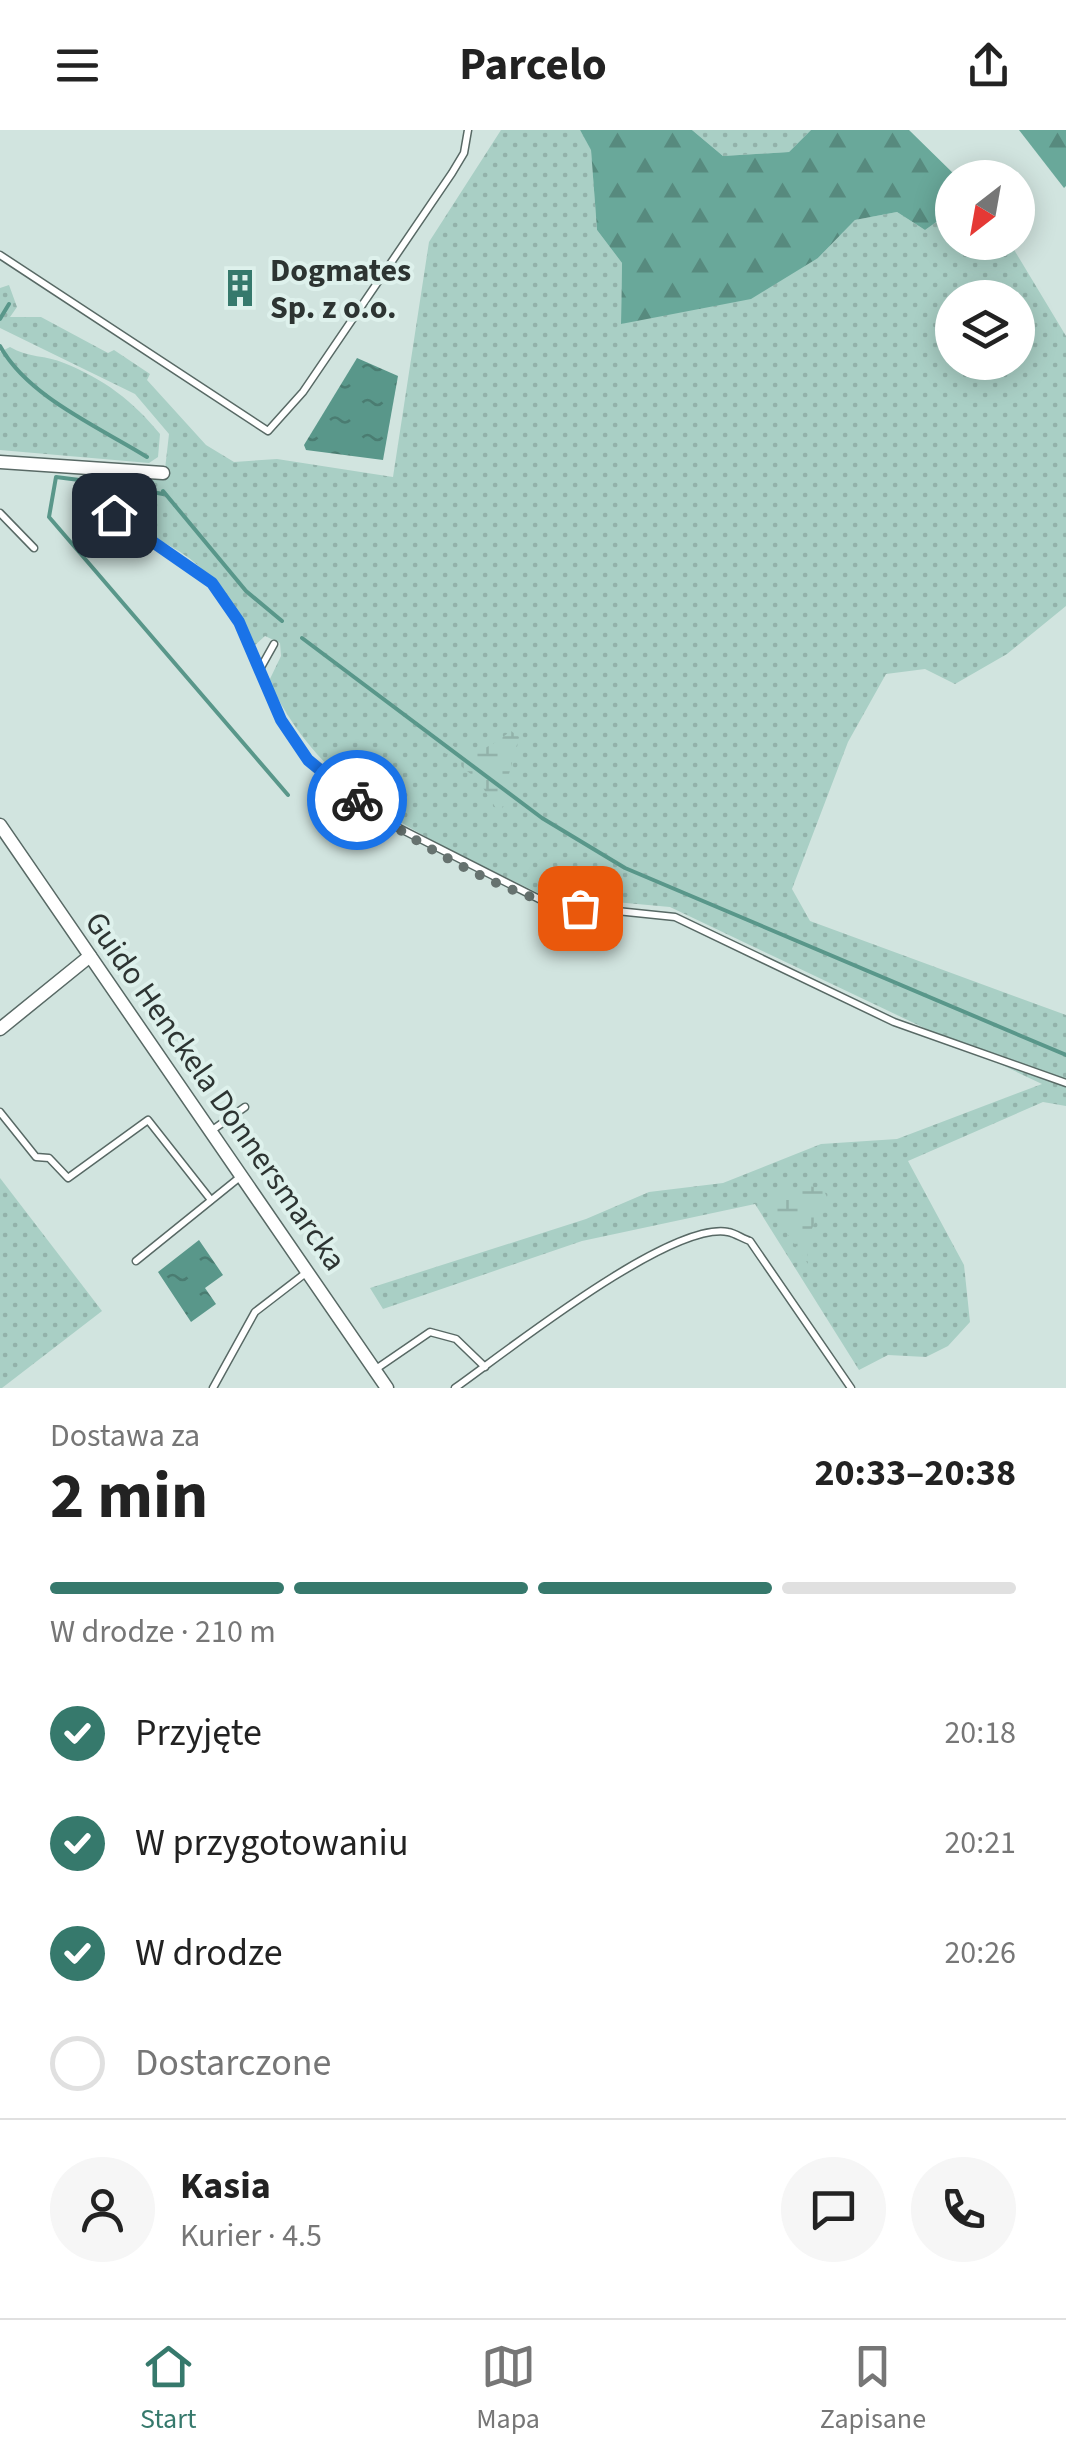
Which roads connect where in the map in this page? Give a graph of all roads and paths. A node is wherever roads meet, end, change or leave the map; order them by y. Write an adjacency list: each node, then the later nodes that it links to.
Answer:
1 (468, 130): 2 (lane)
2 (0, 254)
3 (0, 462): 4 (street)
4 (105, 470): 5 (street); 9 (lane)
5 (163, 473)
6 (0, 513): 7 (lane)
7 (34, 548)
8 (274, 644): 9 (lane)
9 (259, 670): 12 (lane)
10 (0, 825): 13 (street, Guido Henckela Donnersmarcka)
11 (608, 874): 12 (lane)
12 (586, 908): 15 (lane)
13 (90, 956): 14 (street); 18 (street, Guido Henckela Donnersmarcka)
14 (0, 1029)
15 (1066, 1083)
16 (245, 1107): 18 (lane)
17 (0, 1112): 20 (lane)
18 (210, 1132): 19 (street, Guido Henckela Donnersmarcka)
19 (241, 1176): 20 (lane); 22 (street, Guido Henckela Donnersmarcka)
20 (212, 1200): 21 (lane)
21 (136, 1261)
22 (307, 1272): 24 (street, Guido Henckela Donnersmarcka); 25 (lane)
23 (485, 1367): 24 (lane); 27 (lane); 28 (lane)
24 (375, 1370): 26 (street, Guido Henckela Donnersmarcka)
25 (213, 1388)
26 (387, 1388)
27 (454, 1388)
28 (851, 1388)

